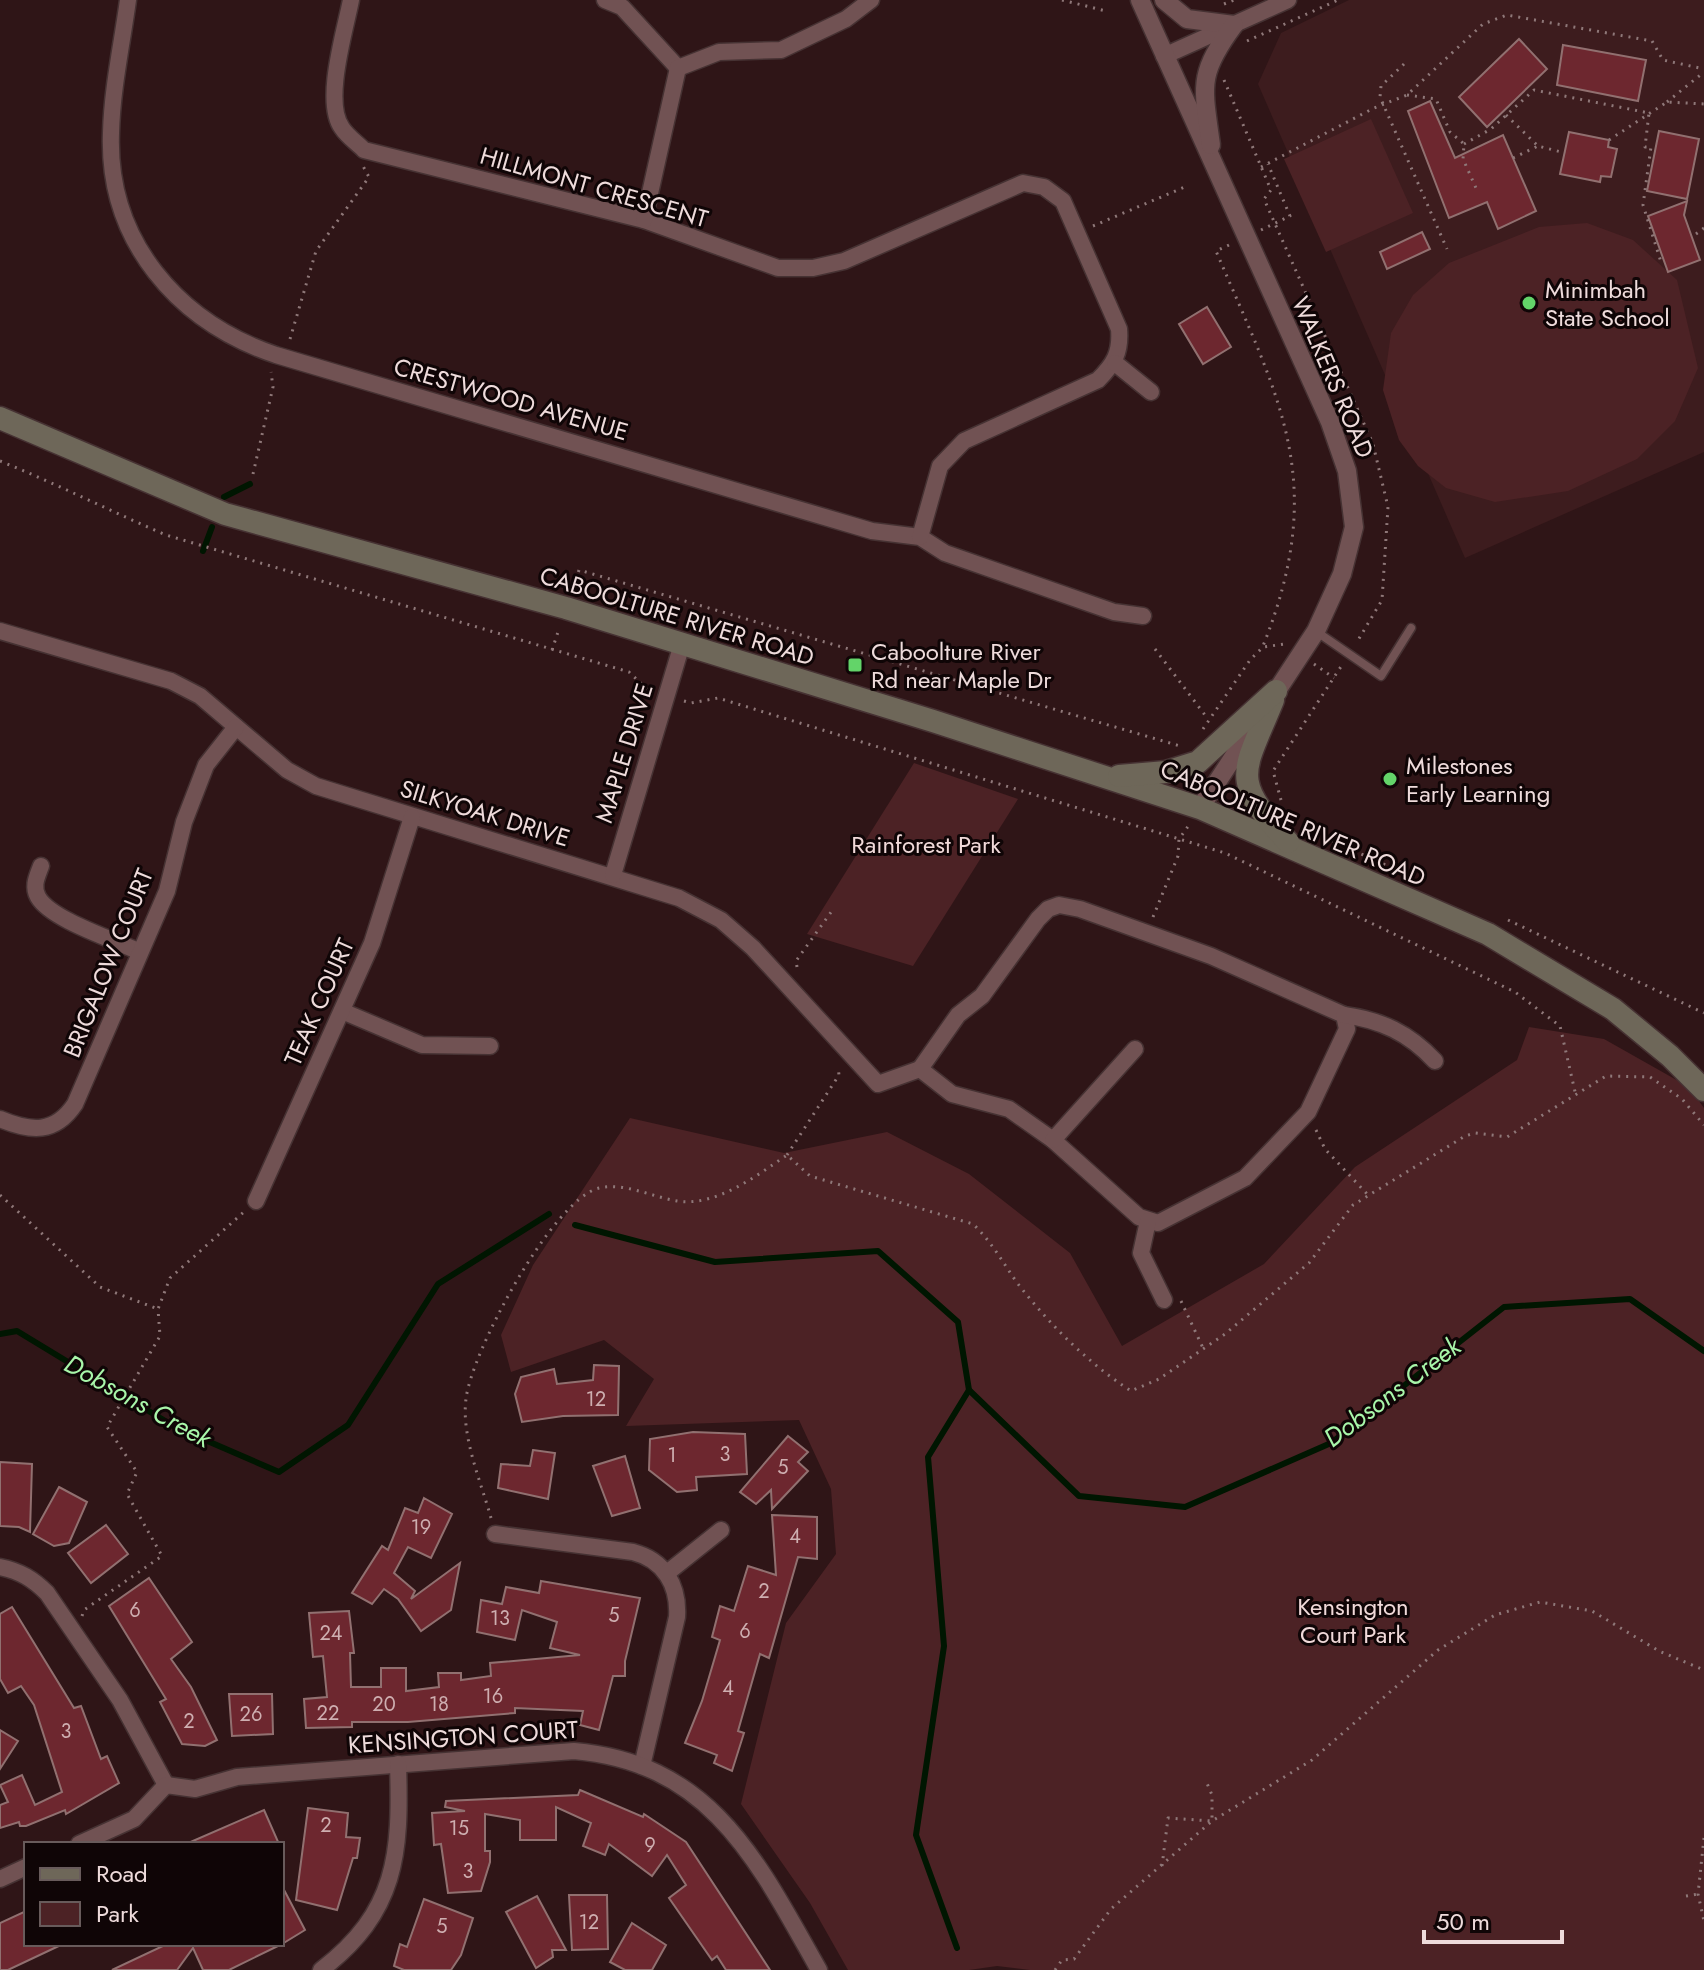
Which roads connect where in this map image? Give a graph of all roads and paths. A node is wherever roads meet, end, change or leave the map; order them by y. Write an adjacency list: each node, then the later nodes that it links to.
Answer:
1 (128, 0): 50 (street, CRESTWOOD AVENUE)
2 (351, 0): 27 (street)
3 (605, 0): 15 (street)
4 (871, 0): 15 (street)
5 (1062, 0): 10 (path)
6 (1140, 0): 13 (street, WALKERS ROAD)
7 (1164, 0): 11 (street)
8 (1288, 0): 11 (street)
9 (1338, 0): 12 (path)
10 (1106, 11)
11 (1234, 25): 13 (street); 30 (street)
12 (1239, 47)
13 (1164, 56): 30 (street, WALKERS ROAD)
14 (1404, 64): 21 (path)
15 (678, 68): 35 (street)
16 (1220, 71): 32 (path)
17 (1704, 71): 18 (path); 19 (path)
18 (1407, 95): 21 (path); 25 (path)
19 (1667, 102): 20 (path); 22 (path)
20 (1704, 104)
21 (1383, 105): 31 (path); 41 (path)
22 (1649, 113): 23 (path); 24 (path); 42 (path)
23 (1506, 115): 25 (path); 26 (path)
24 (1609, 140)
25 (1464, 144): 34 (path)
26 (1538, 146): 28 (path); 29 (path)
27 (364, 150): 35 (street, HILLMONT CRESCENT); 43 (path)
28 (1565, 153)
29 (1513, 158)
30 (1213, 164): 40 (street, WALKERS ROAD)
31 (1268, 164): 32 (path); 36 (path)
32 (1261, 167): 36 (path)
33 (1187, 186): 38 (path)
34 (1476, 188)
35 (644, 220): 38 (street, HILLMONT CRESCENT)
36 (1275, 223): 40 (path); 62 (path)
37 (1704, 228): 39 (path)
38 (1078, 232): 44 (street, HILLMONT CRESCENT)
39 (1696, 234)
40 (1246, 237): 56 (street, WALKERS ROAD); 58 (path)
41 (1447, 249)
42 (1661, 262)
43 (290, 339)
44 (1115, 363): 46 (street); 50 (street)
45 (272, 368): 49 (path)
46 (1151, 392)
47 (0, 418): 57 (main road, CABOOLTURE RIVER ROAD)
48 (0, 461): 60 (path)
49 (253, 474)
50 (920, 537): 52 (street, CRESTWOOD AVENUE)
51 (573, 589): 70 (path)
52 (1143, 616)
53 (1411, 628): 62 (lane)
54 (559, 629): 60 (path)
55 (0, 631): 68 (street, SILKYOAK DRIVE)
56 (1316, 631): 61 (street, WALKERS ROAD); 62 (lane)
57 (682, 644): 71 (main road, CABOOLTURE RIVER ROAD); 80 (street, MAPLE DRIVE)
58 (1263, 647): 61 (path); 67 (path)
59 (1155, 649): 67 (path)
60 (552, 650): 64 (path)
61 (1301, 654): 63 (path); 65 (street, WALKERS ROAD)
62 (1349, 654): 63 (path)
63 (1334, 678): 73 (path)
64 (649, 691)
65 (1276, 691): 71 (main road); 72 (street, WALKERS ROAD); 77 (main road)
66 (684, 701): 76 (path)
67 (1209, 720): 69 (path)
68 (236, 727): 74 (street, SILKYOAK DRIVE); 84 (street, BRIGALOW COURT)
69 (1202, 730)
70 (1189, 746)
71 (1110, 777): 72 (main road, CABOOLTURE RIVER ROAD)
72 (1200, 808): 76 (path); 77 (main road, CABOOLTURE RIVER ROAD)
73 (1283, 808)
74 (412, 817): 80 (street, SILKYOAK DRIVE); 86 (street, TEAK COURT)
75 (1301, 827): 79 (path)
76 (1179, 839): 83 (path); 95 (path)
77 (1293, 848): 94 (main road, CABOOLTURE RIVER ROAD)
78 (41, 866): 84 (street)
79 (1401, 872)
80 (613, 875): 93 (street, SILKYOAK DRIVE)
81 (834, 908): 85 (path)
82 (1501, 917): 87 (path)
83 (1147, 932): 88 (street); 93 (street)
84 (140, 952): 97 (street, BRIGALOW COURT)
85 (798, 970)
86 (342, 1011): 89 (street); 103 (street, TEAK COURT)
87 (1704, 1013)
88 (1344, 1015): 92 (street); 96 (street)
89 (490, 1046)
90 (1135, 1049): 99 (street)
91 (836, 1059): 100 (path)
92 (1435, 1061)
93 (920, 1069): 99 (street)
94 (1704, 1090)
95 (1576, 1096): 98 (path); 102 (path)
96 (1308, 1112): 102 (path); 104 (street)
97 (0, 1119)
98 (1704, 1125)
99 (1053, 1140): 104 (street)
100 (787, 1155): 102 (path); 108 (path)
101 (0, 1195): 106 (path)
102 (1368, 1195)
103 (256, 1201): 106 (path)
104 (1148, 1221): 105 (street)
105 (1164, 1300)
106 (158, 1309): 111 (path)
107 (721, 1530): 110 (street)
108 (495, 1534): 110 (street)
109 (0, 1567): 111 (street)
110 (667, 1573): 114 (street)
111 (73, 1633): 116 (street)
112 (1704, 1670): 117 (path)
113 (398, 1764): 114 (street, KENSINGTON COURT); 116 (street, KENSINGTON COURT); 126 (street)
114 (642, 1766): 127 (street, KENSINGTON COURT)
115 (1206, 1781): 117 (path)
116 (166, 1785): 119 (street)
117 (1212, 1821): 120 (path); 120 (path)
118 (1704, 1838): 123 (path)
119 (83, 1842)
120 (1162, 1866): 128 (path)
121 (24, 1868): 122 (street)
122 (0, 1879)
123 (1698, 1894): 124 (path); 125 (path)
124 (1686, 1896)
125 (1704, 1921)
126 (321, 1970)
127 (819, 1970)
128 (1055, 1970)

